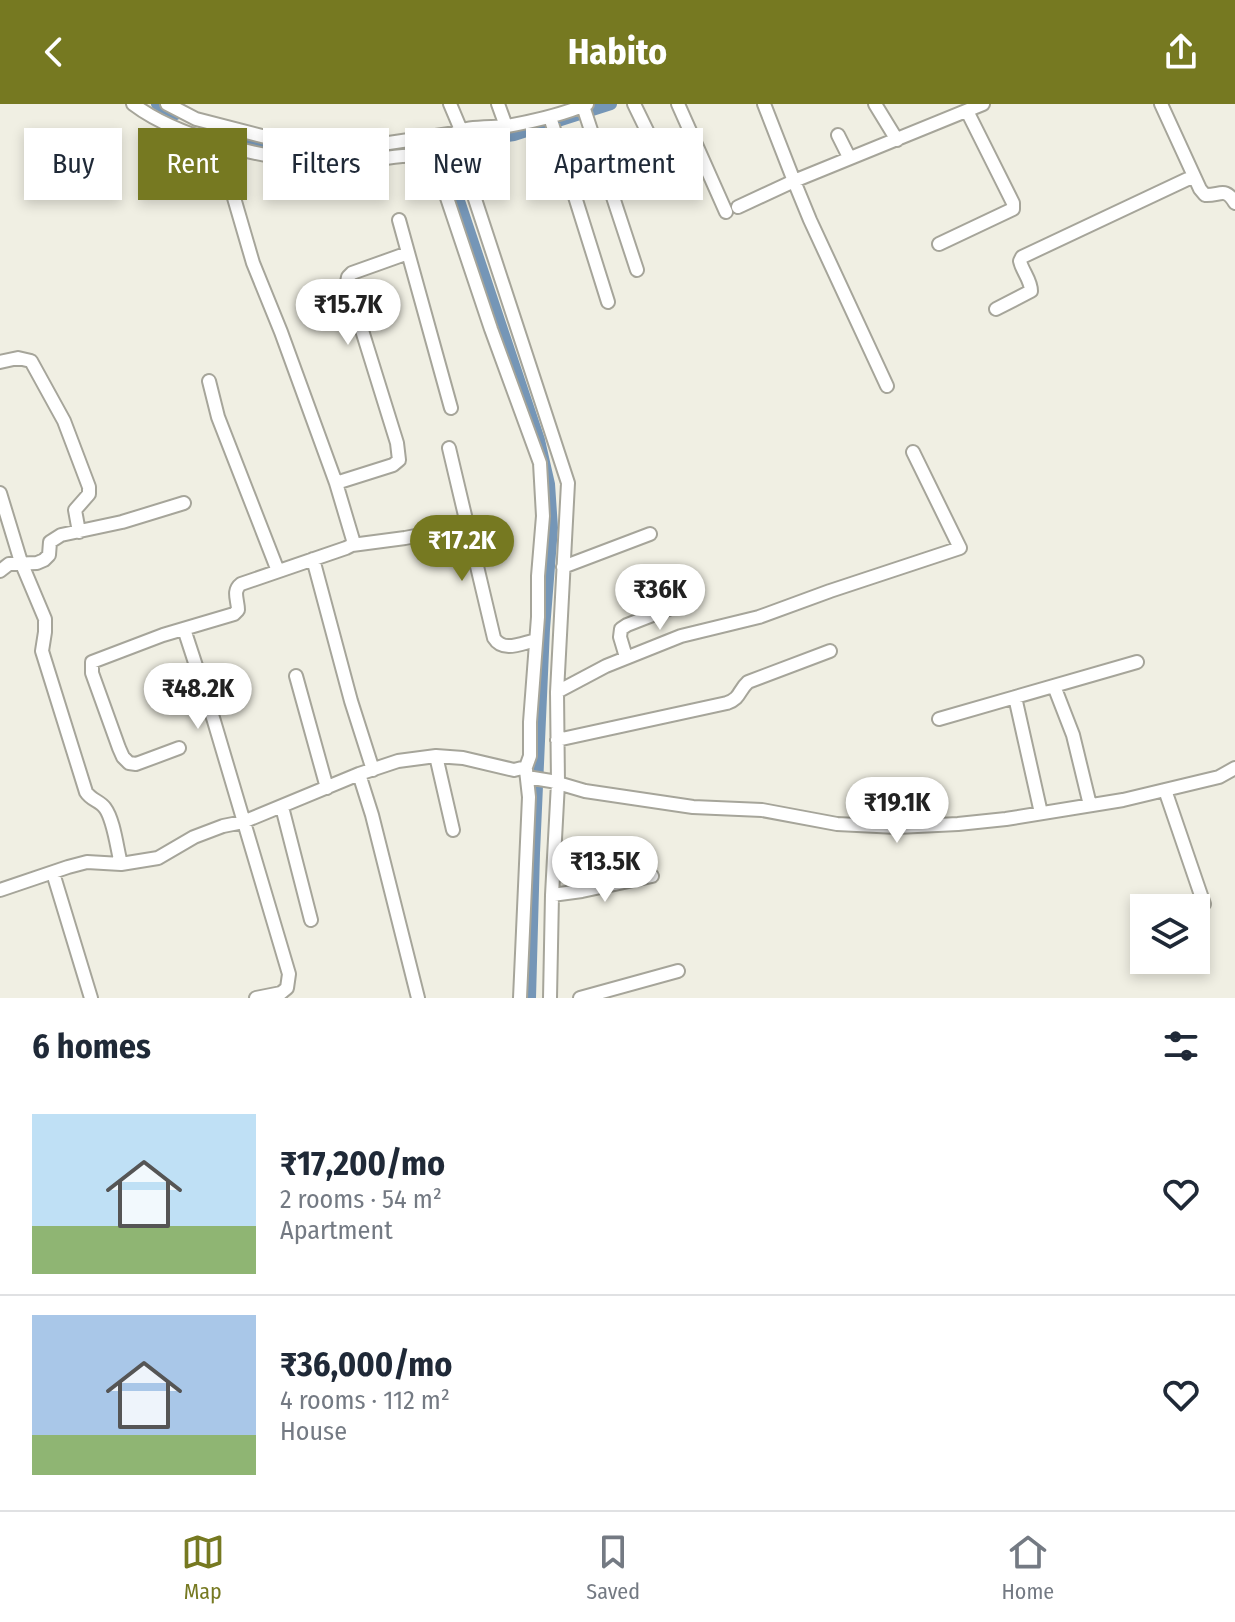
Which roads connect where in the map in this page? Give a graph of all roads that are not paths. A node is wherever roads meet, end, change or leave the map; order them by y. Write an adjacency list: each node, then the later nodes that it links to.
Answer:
1 (133, 104): 15 (street)
2 (167, 104): 21 (street)
3 (450, 104): 16 (street)
4 (498, 104): 14 (street)
5 (634, 104): 18 (street)
6 (678, 104): 25 (street)
7 (764, 104): 25 (street)
8 (875, 104): 20 (street)
9 (983, 104): 12 (street)
10 (1161, 104): 24 (street)
11 (585, 110): 13 (street); 32 (street)
12 (967, 111): 20 (street); 30 (street)
13 (552, 117): 14 (street); 33 (street)
14 (506, 126): 17 (street)
15 (177, 128)
16 (454, 128)
17 (498, 128)
18 (646, 128)
19 (838, 135): 23 (street)
20 (897, 140): 23 (street)
21 (405, 142)
22 (247, 149): 55 (street)
23 (849, 157): 25 (street)
24 (1194, 176): 28 (street); 34 (street)
25 (794, 181): 37 (street)
26 (235, 200): 41 (street)
27 (476, 200): 50 (street)
28 (1235, 203)
29 (399, 220): 31 (street)
30 (939, 244)
31 (408, 253): 38 (street); 41 (street)
32 (637, 270)
33 (608, 302)
34 (996, 309)
35 (0, 362): 45 (street)
36 (209, 381): 52 (street)
37 (887, 386)
38 (451, 408)
39 (449, 448): 44 (street)
40 (913, 452): 57 (street)
41 (336, 483): 47 (street)
42 (0, 493): 49 (street)
43 (184, 503): 45 (street)
44 (467, 526): 47 (street); 55 (street)
45 (79, 532): 49 (street)
46 (650, 534): 50 (street)
47 (352, 545): 48 (street)
48 (313, 559): 52 (street); 68 (street)
49 (21, 562): 51 (street); 79 (street)
50 (563, 567): 61 (street)
51 (0, 571)
52 (278, 571): 54 (street)
53 (686, 602): 57 (street)
54 (184, 629): 65 (street); 77 (street)
55 (536, 640): 70 (street)
56 (830, 651): 64 (street)
57 (626, 657): 61 (street)
58 (1137, 662): 60 (street)
59 (296, 676): 72 (street)
60 (1054, 686): 62 (street); 74 (street)
61 (557, 692): 64 (street)
62 (1015, 697): 63 (street); 76 (street)
63 (939, 719)
64 (557, 740): 71 (street)
65 (179, 748)
66 (436, 756): 68 (street); 70 (street); 78 (street)
67 (1235, 768): 73 (street)
68 (373, 770): 69 (street)
69 (359, 774): 72 (street); 88 (street)
70 (529, 774): 71 (street); 92 (street)
71 (555, 782): 76 (street); 84 (street)
72 (327, 788): 75 (street)
73 (1165, 790): 74 (street); 83 (street)
74 (1090, 805): 76 (street)
75 (282, 807): 77 (street); 85 (street)
76 (1041, 813)
77 (243, 822): 79 (street); 87 (street)
78 (453, 830)
79 (121, 864): 80 (street)
80 (53, 873): 82 (street); 89 (street)
81 (652, 876): 84 (street)
82 (0, 890)
83 (1201, 894)
84 (552, 895): 93 (street)
85 (311, 920)
86 (678, 971): 94 (street)
87 (287, 988): 90 (street); 91 (street)
88 (415, 997)
89 (91, 998)
90 (258, 998)
91 (300, 998)
92 (520, 998)
93 (550, 998)
94 (580, 998)

